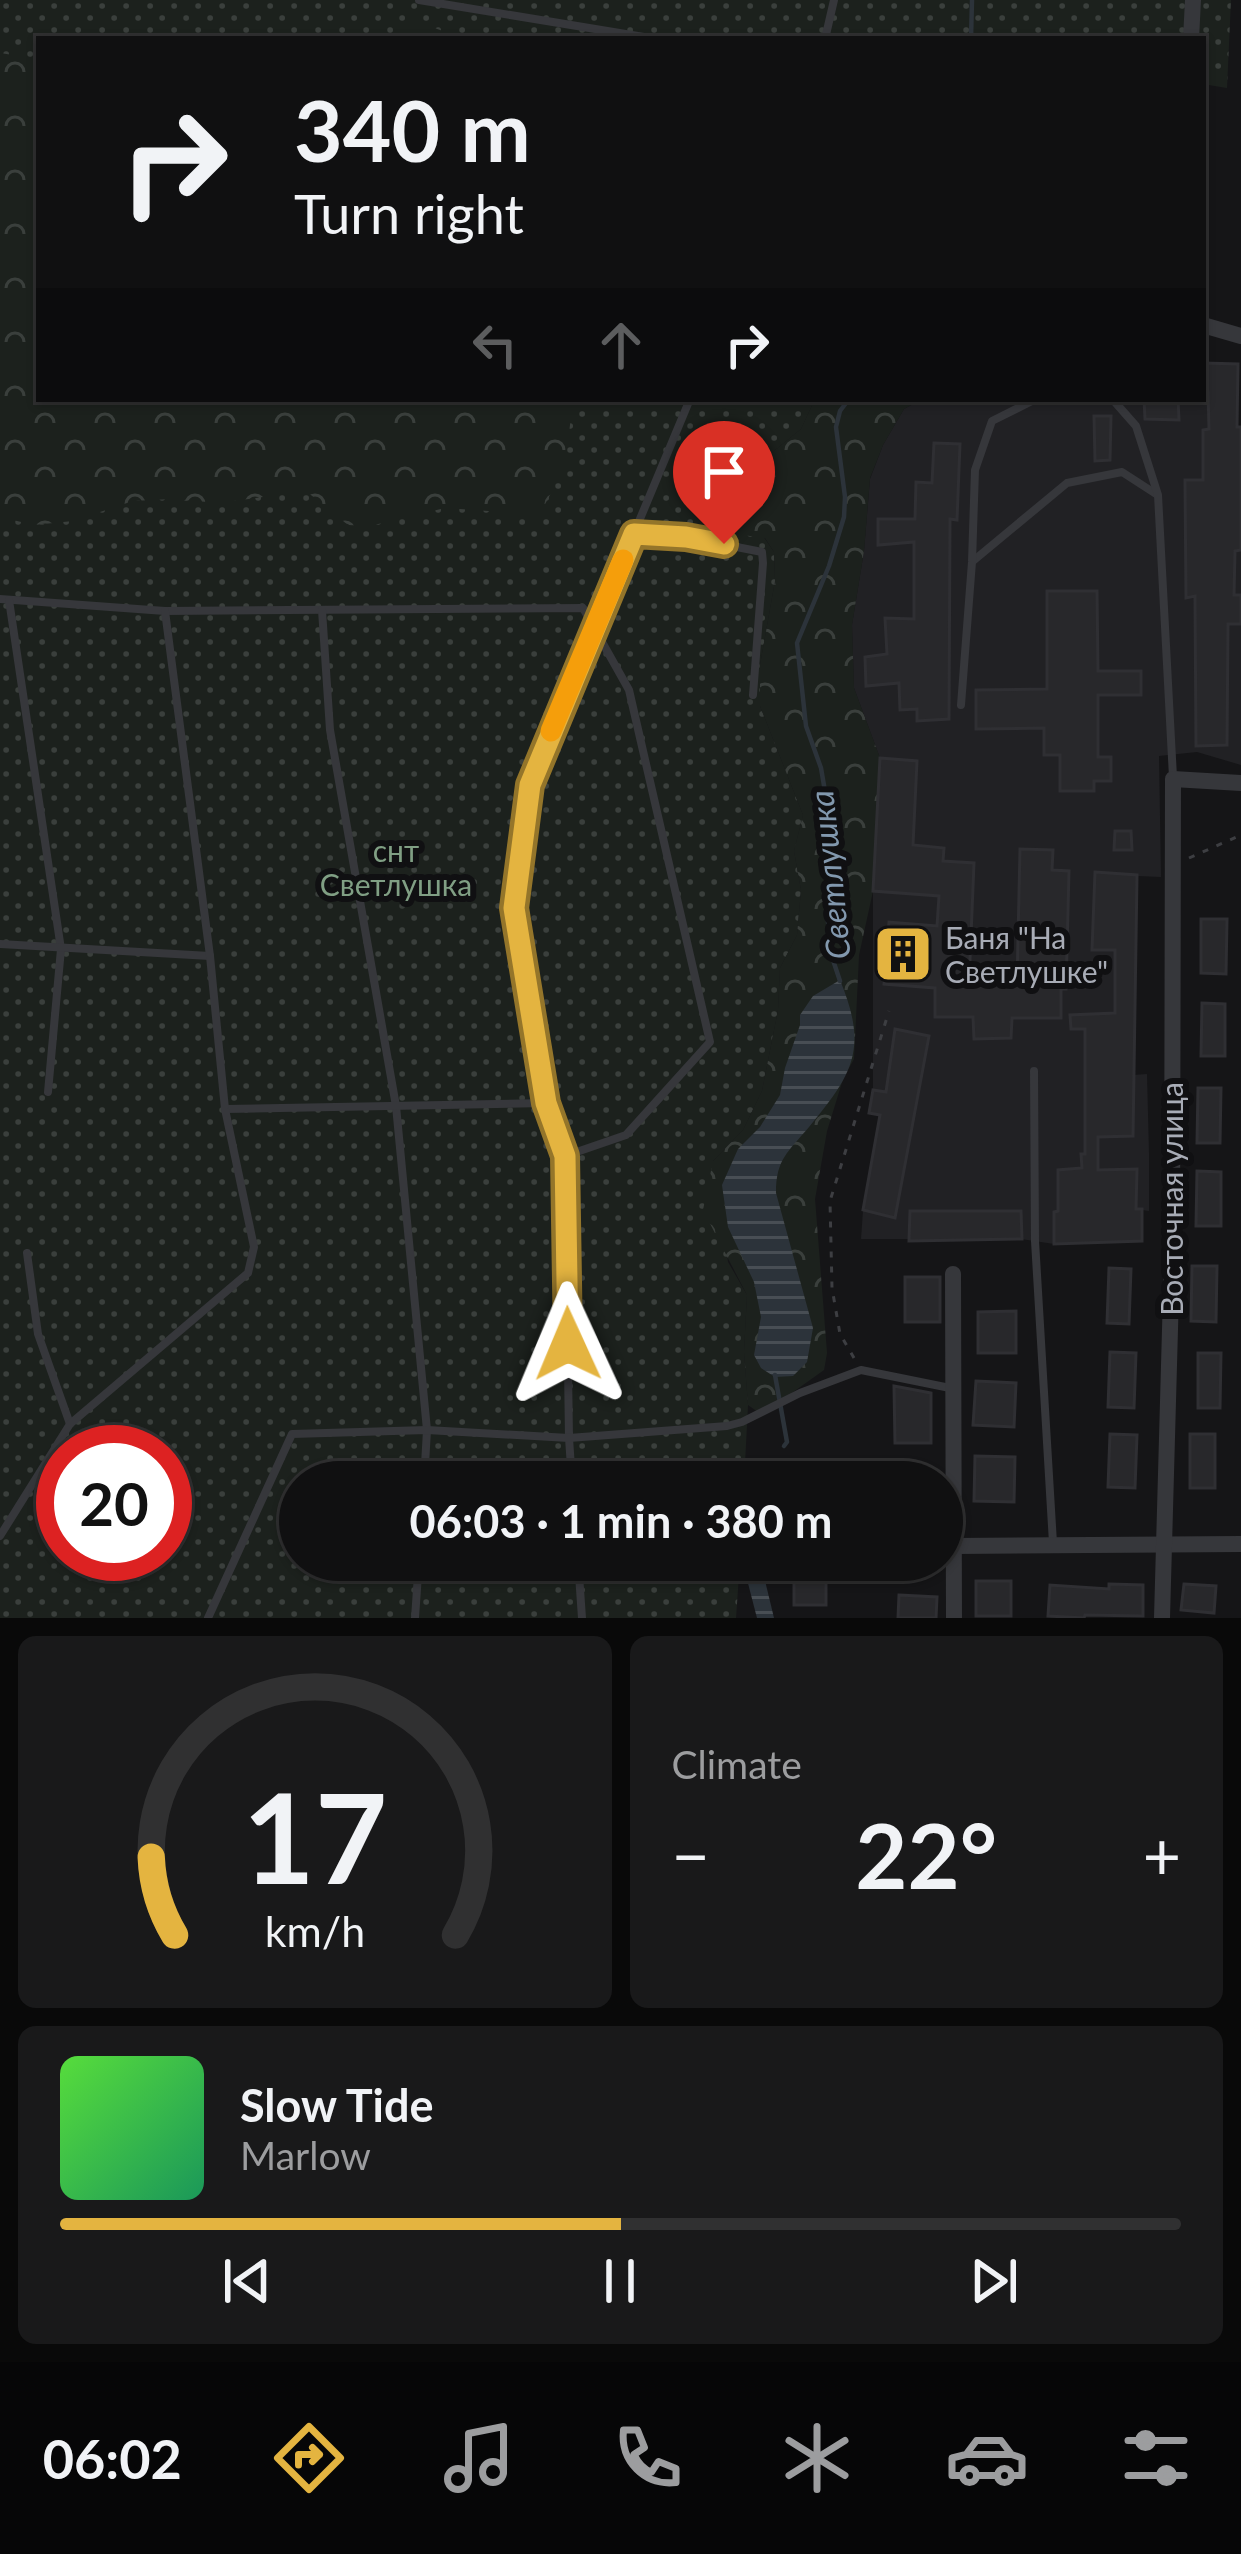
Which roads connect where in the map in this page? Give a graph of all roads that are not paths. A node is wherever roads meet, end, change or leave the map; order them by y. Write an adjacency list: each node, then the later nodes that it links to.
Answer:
1 (419, 0): 4 (lane)
2 (834, 0): 5 (lane)
3 (1193, 0): 6 (street)
4 (638, 36)
5 (826, 36)
6 (1191, 36)
7 (1206, 327): 8 (street)
8 (1241, 336)
9 (689, 402): 13 (lane)
10 (1030, 402): 14 (lane)
11 (1115, 402): 12 (lane)
12 (1158, 495): 14 (lane); 21 (lane)
13 (634, 534): 18 (lane); 19 (lane)
14 (972, 562): 20 (lane)
15 (4, 600): 17 (lane); 24 (lane)
16 (322, 610): 17 (lane); 18 (lane); 29 (lane)
17 (165, 611): 25 (lane)
18 (593, 628): 28 (lane); 31 (lane)
19 (753, 695)
20 (962, 705)
21 (1173, 779): 22 (street); 44 (street, Восточная улица)
22 (1241, 783)
23 (0, 944): 24 (lane)
24 (61, 949): 25 (lane); 27 (lane)
25 (209, 956): 30 (lane)
26 (1034, 1071): 43 (lane)
27 (47, 1092)
28 (546, 1103): 29 (lane); 31 (lane)
29 (396, 1106): 30 (lane); 36 (lane)
30 (225, 1109): 35 (lane)
31 (565, 1156): 37 (lane)
32 (27, 1253): 35 (lane)
33 (953, 1274): 34 (street)
34 (954, 1388): 37 (lane); 40 (street)
35 (70, 1424): 41 (lane)
36 (427, 1430): 37 (lane); 38 (lane); 49 (lane)
37 (569, 1438): 39 (lane)
38 (425, 1461)
39 (571, 1461)
40 (954, 1461)
41 (0, 1536)
42 (1241, 1544): 44 (street)
43 (1053, 1545): 44 (street); 45 (street)
44 (1163, 1545): 53 (street, Восточная улица)
45 (963, 1546)
46 (418, 1581): 50 (lane)
47 (579, 1581): 51 (lane)
48 (955, 1581): 52 (street)
49 (208, 1618)
50 (415, 1618)
51 (582, 1618)
52 (954, 1618)
53 (1162, 1618)

